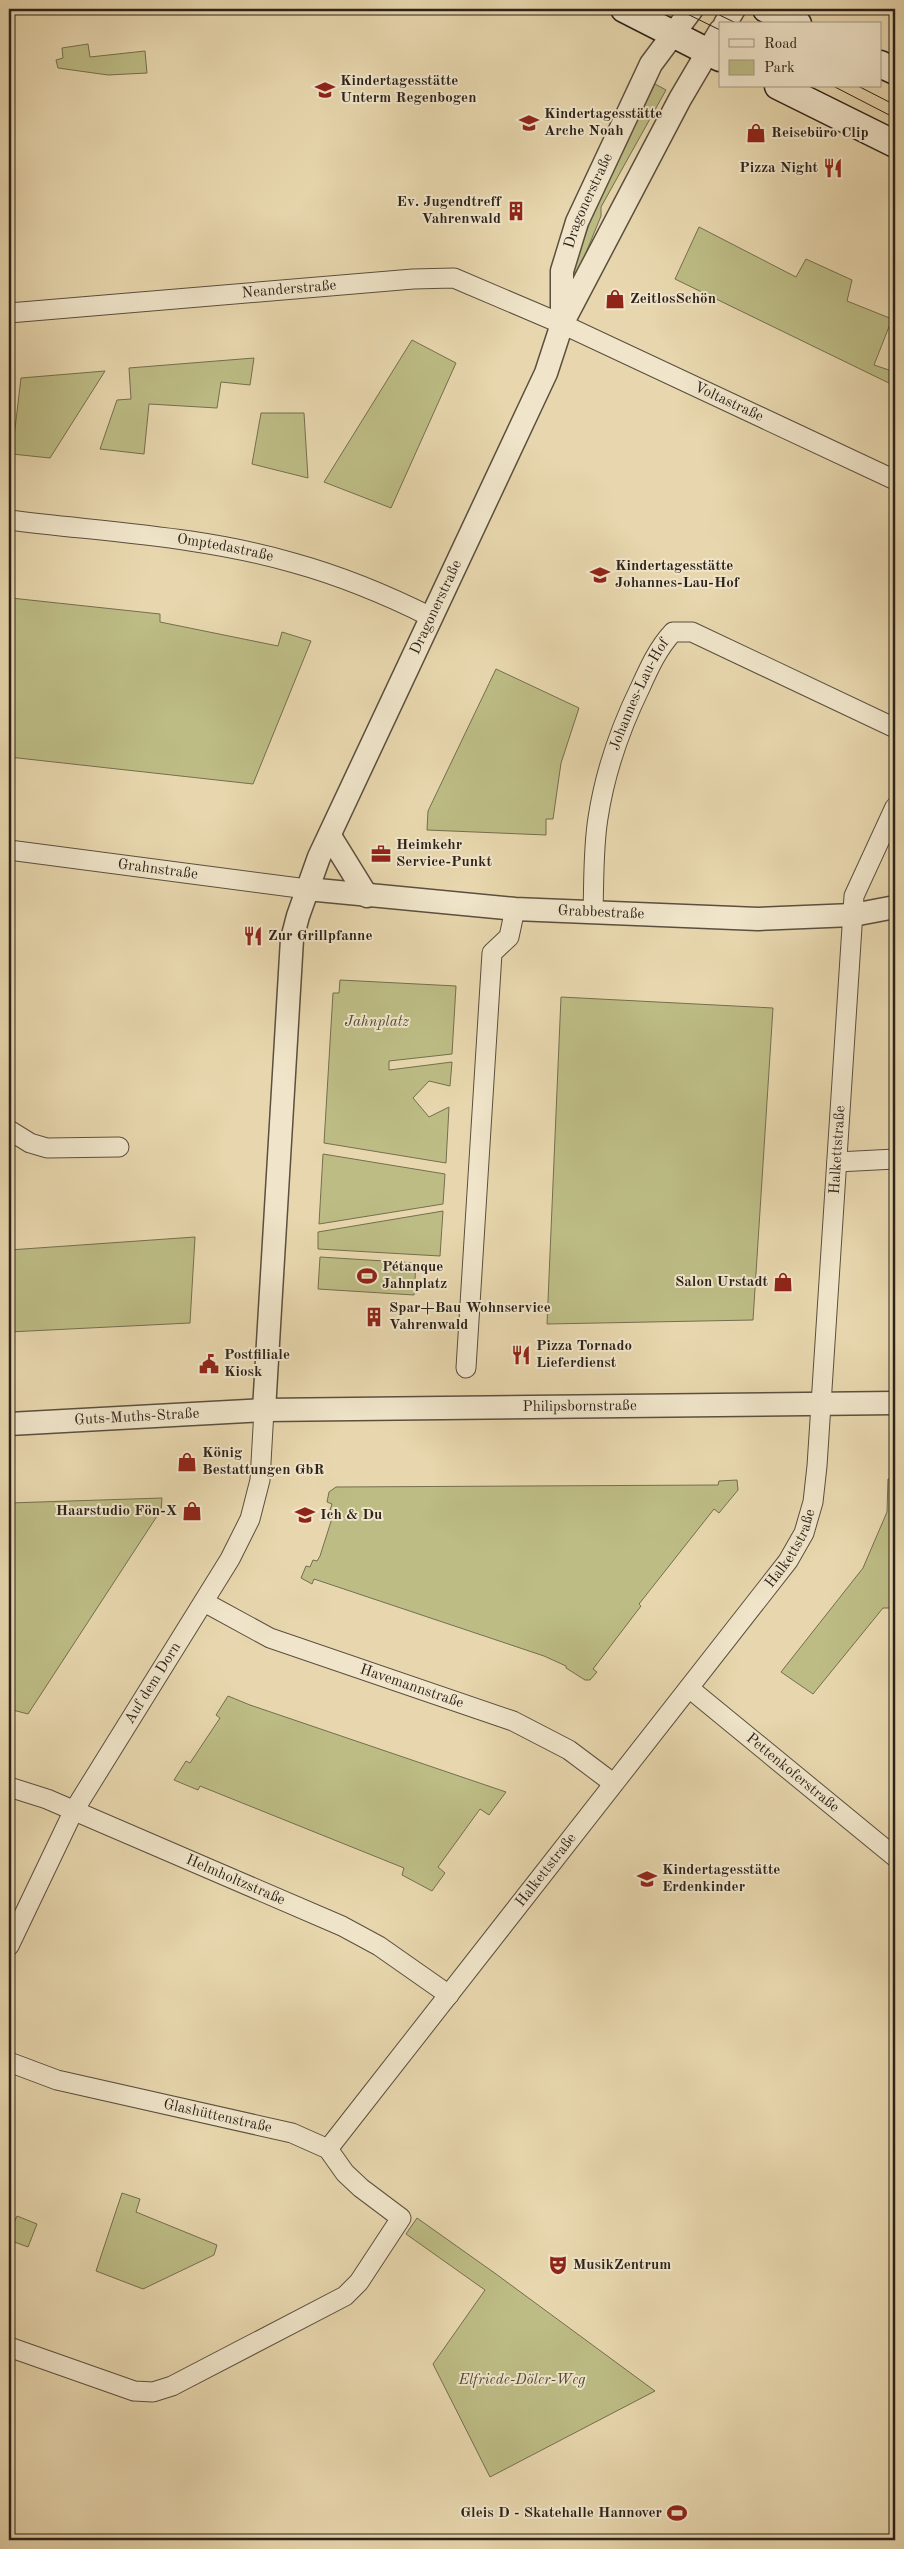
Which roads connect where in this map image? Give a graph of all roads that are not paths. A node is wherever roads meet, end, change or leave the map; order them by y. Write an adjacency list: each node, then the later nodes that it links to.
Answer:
1 (624, 9): 7 (main road)
2 (692, 9): 7 (street, Dragonerstraße)
3 (734, 9): 5 (street)
4 (766, 9): 6 (main road)
5 (726, 22)
6 (794, 22)
7 (673, 34): 8 (main road); 14 (street, Dragonerstraße)
8 (716, 47): 14 (street, Dragonerstraße)
9 (882, 65): 10 (main road)
10 (895, 71)
11 (782, 88): 12 (main road)
12 (895, 144)
13 (9, 313): 14 (street, Neanderstraße)
14 (562, 324): 15 (street, Voltastraße); 17 (street, Dragonerstraße)
15 (895, 480)
16 (9, 520): 17 (street, Omptedastraße)
17 (431, 617): 20 (street, Dragonerstraße)
18 (895, 728): 26 (street, Johannes-Lau-Hof)
19 (895, 807): 27 (street, Halkettstraße)
20 (330, 836): 22 (street, Dragonerstraße); 23 (street)
21 (9, 850): 22 (street, Grahnstraße)
22 (308, 889): 23 (street, Grabbestraße); 35 (street)
23 (368, 896): 25 (street, Grabbestraße)
24 (895, 907): 27 (street, Grabbestraße)
25 (515, 909): 26 (street, Grabbestraße); 32 (street)
26 (593, 913): 27 (street, Grabbestraße)
27 (853, 915): 31 (street, Halkettstraße)
28 (9, 1130): 29 (street)
29 (119, 1147)
30 (895, 1159): 31 (street)
31 (838, 1162): 34 (street, Halkettstraße)
32 (466, 1368)
33 (895, 1402): 34 (street, Philipsbornstraße)
34 (820, 1405): 35 (street, Philipsbornstraße); 38 (street, Halkettstraße)
35 (264, 1410): 36 (street, Guts-Muths-Straße); 37 (street, Auf dem Dorn)
36 (9, 1424)
37 (204, 1602): 39 (street, Havemannstraße); 41 (street, Auf dem Dorn)
38 (689, 1688): 39 (street, Halkettstraße); 42 (street, Pettenkoferstraße)
39 (613, 1784): 44 (street, Halkettstraße)
40 (9, 1787): 41 (street, Helmholtzstraße)
41 (73, 1812): 43 (street, Auf dem Dorn); 44 (street, Helmholtzstraße)
42 (895, 1857)
43 (9, 1946)
44 (449, 1996): 46 (street, Halkettstraße)
45 (9, 2062): 46 (street, Glashüttenstraße)
46 (328, 2149): 47 (street)
47 (9, 2348)

